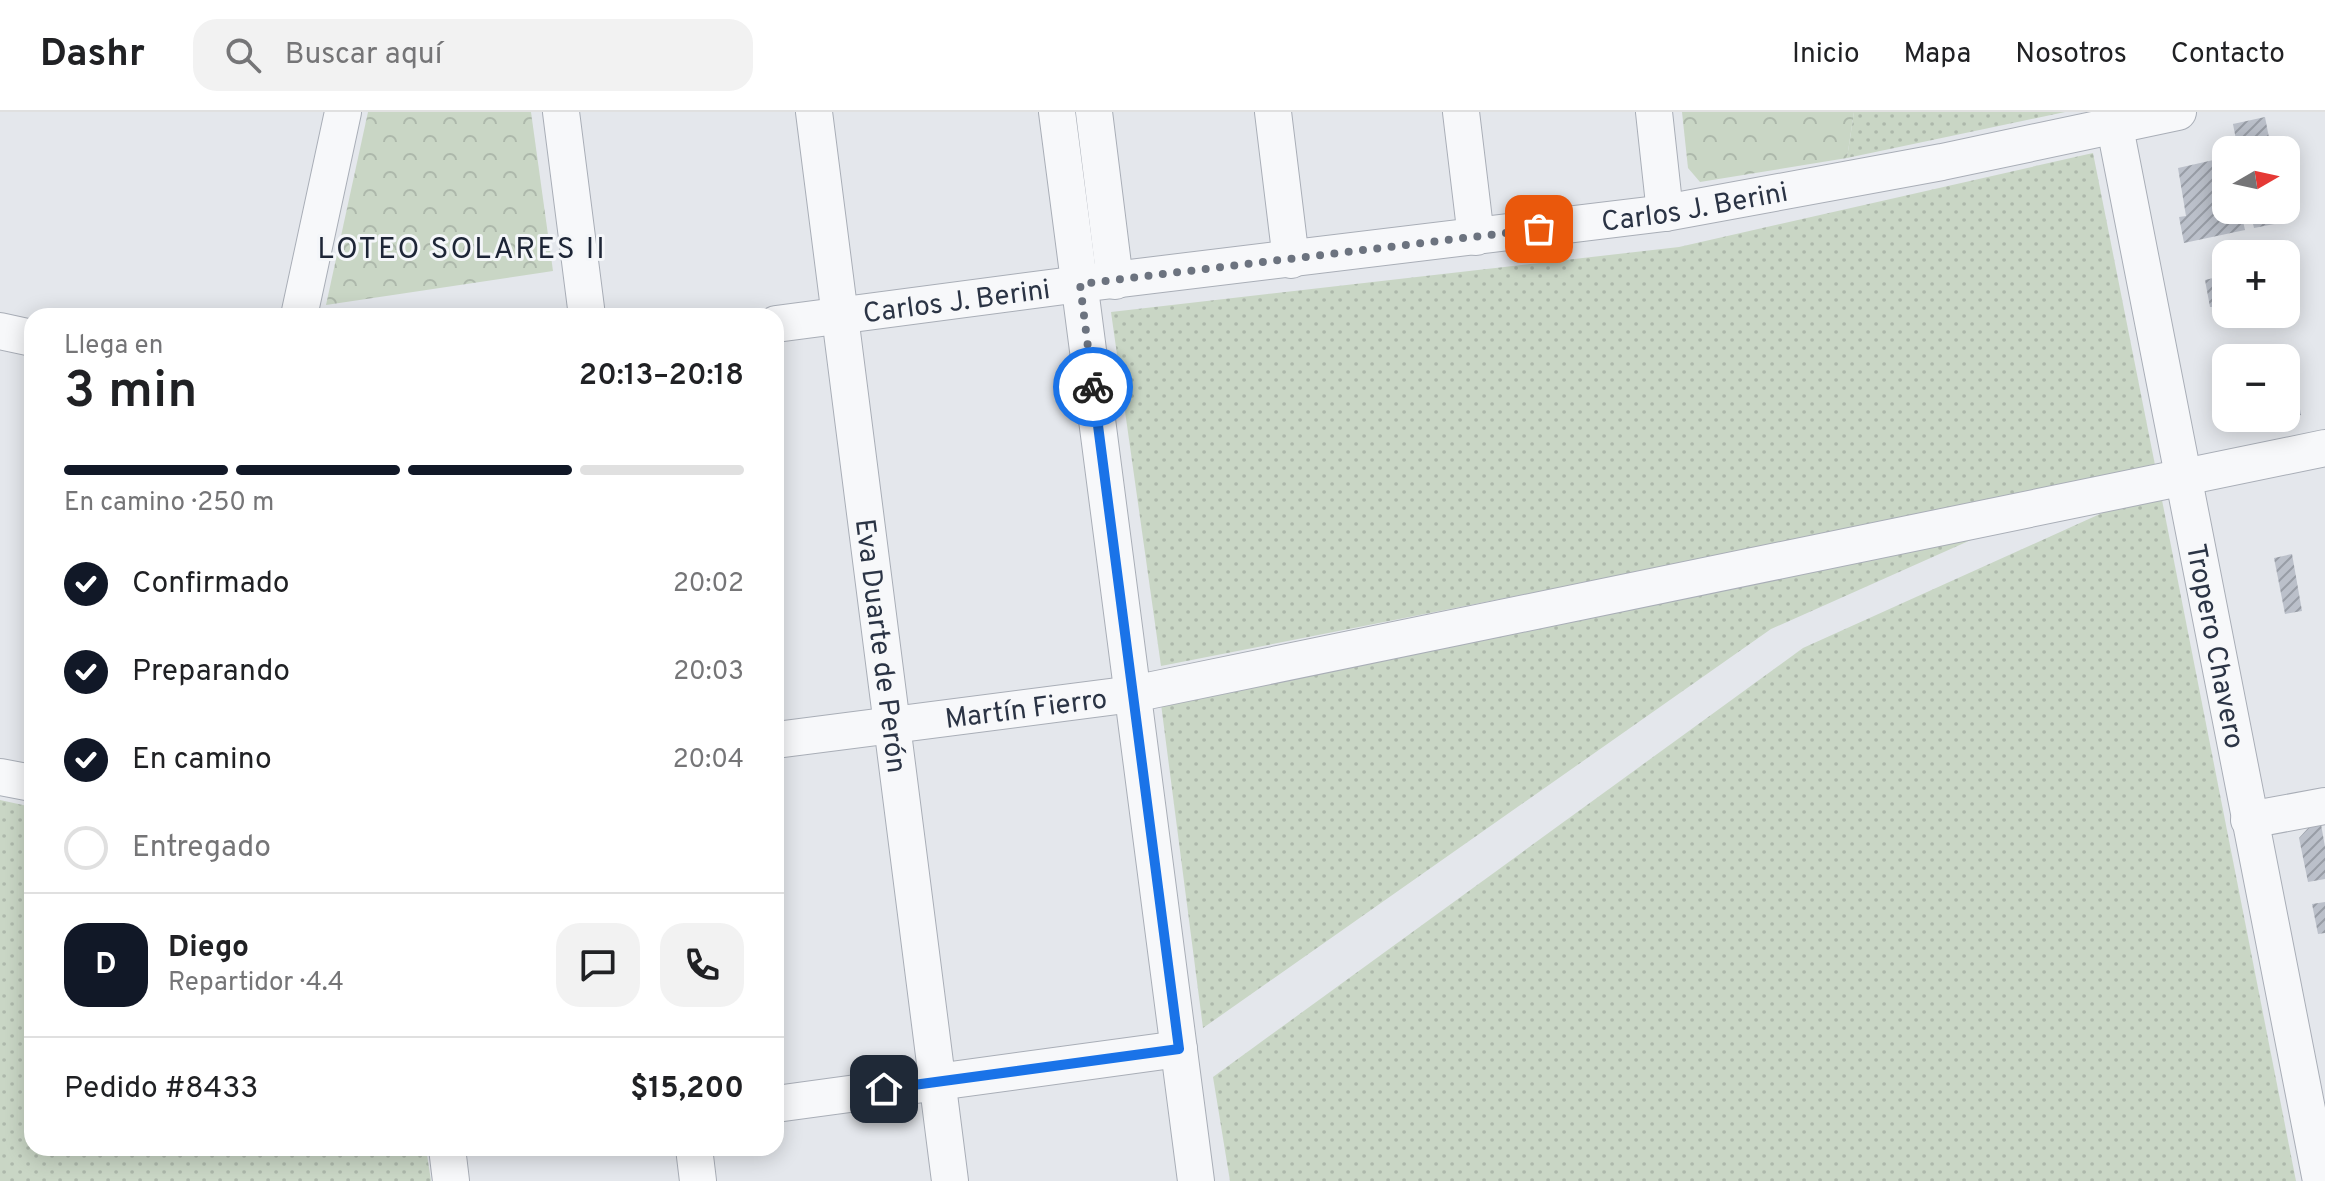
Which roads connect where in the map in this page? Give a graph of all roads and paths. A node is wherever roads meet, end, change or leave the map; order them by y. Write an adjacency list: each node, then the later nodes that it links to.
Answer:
1 (343, 112): 16 (street)
2 (561, 112): 17 (street)
3 (814, 112): 18 (street, Eva Duarte de Perón)
4 (1057, 112): 15 (street)
5 (1094, 112): 14 (street)
6 (1273, 112): 13 (street)
7 (1461, 112): 12 (street)
8 (1654, 112): 11 (street)
9 (2178, 112): 10 (street, Carlos J. Berini)
10 (2113, 119): 11 (street, Carlos J. Berini); 23 (street, Tropero Chavero)
11 (1665, 213): 12 (street, Carlos J. Berini)
12 (1476, 237): 13 (street, Carlos J. Berini)
13 (1291, 260): 14 (street, Carlos J. Berini)
14 (1115, 281): 15 (street, Carlos J. Berini)
15 (1080, 284): 18 (street, Carlos J. Berini); 24 (street)
16 (301, 308)
17 (586, 308)
18 (840, 317): 19 (street, Carlos J. Berini); 25 (street, Eva Duarte de Perón)
19 (784, 323)
20 (0, 331): 21 (street)
21 (24, 336)
22 (2325, 448): 23 (street)
23 (2183, 477): 24 (street, Martín Fierro); 30 (street, Tropero Chavero)
24 (1133, 694): 25 (street, Martín Fierro); 31 (street)
25 (892, 724): 26 (street, Martín Fierro); 32 (street, Eva Duarte de Perón)
26 (784, 739)
27 (0, 777): 28 (street)
28 (24, 782)
29 (2325, 806): 30 (street)
30 (2249, 820): 38 (street, Tropero Chavero)
31 (1179, 1049): 32 (street); 37 (street)
32 (938, 1082): 33 (street); 36 (street, Eva Duarte de Perón)
33 (784, 1103)
34 (695, 1156): 35 (street)
35 (698, 1181)
36 (950, 1181)
37 (1196, 1181)
38 (2321, 1181)

